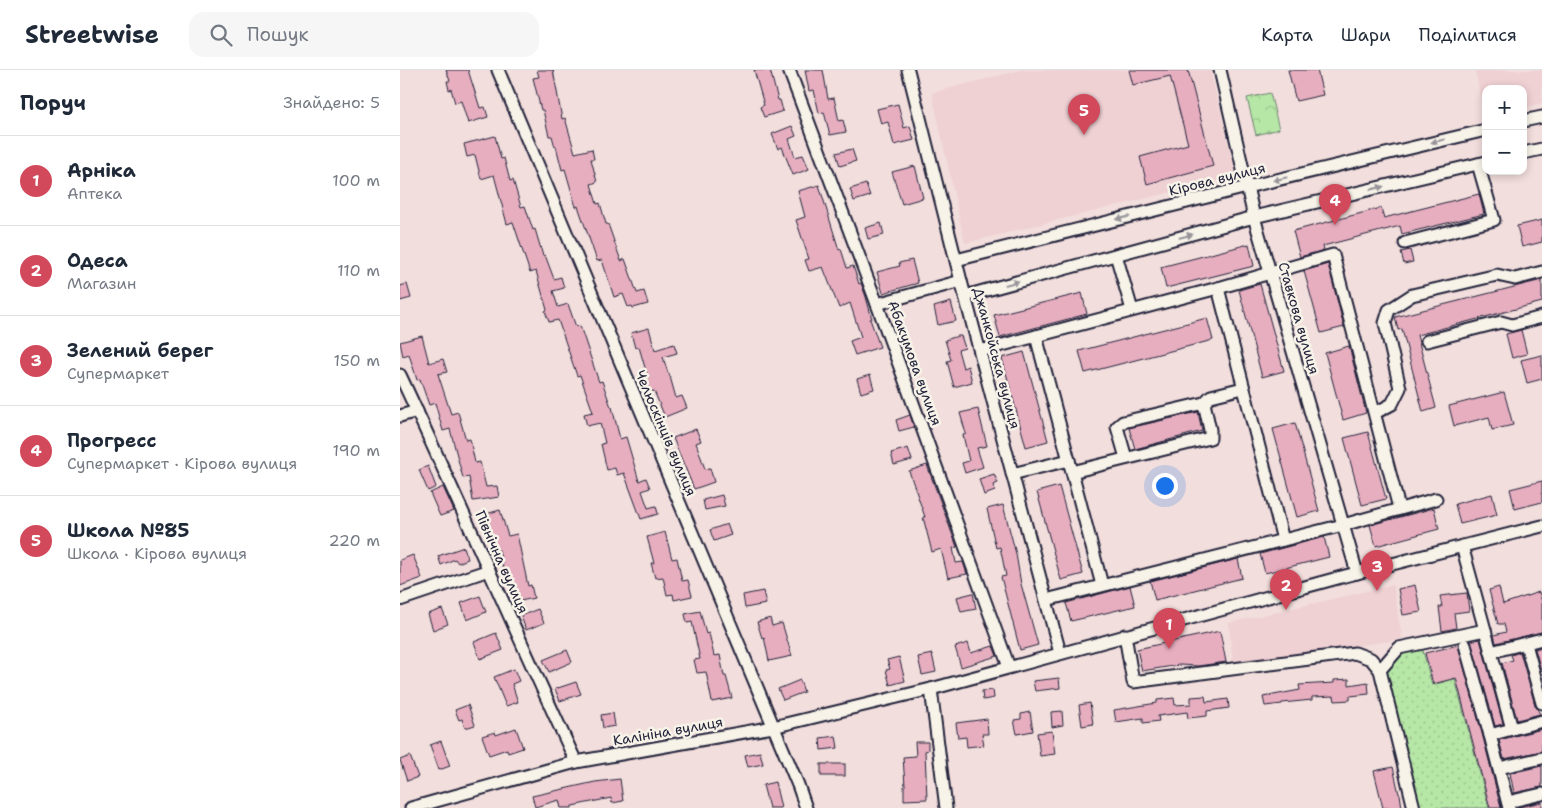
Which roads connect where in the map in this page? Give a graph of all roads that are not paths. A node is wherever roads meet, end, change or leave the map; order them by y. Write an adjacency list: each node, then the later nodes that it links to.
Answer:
1 (498, 70): 62 (street, Челюскінців вулиця)
2 (789, 70): 22 (street, Абакумова вулиця)
3 (908, 70): 16 (street, Джанкойська вулиця)
4 (1220, 70): 12 (street, Ставкова вулиця)
5 (1542, 117): 6 (street)
6 (1527, 120)
7 (1482, 131): 12 (street, Кірова вулиця, one-way to 12)
8 (1542, 148): 9 (street)
9 (1527, 152)
10 (1482, 163): 13 (street, one-way to 10)
11 (1485, 175): 14 (street)
12 (1247, 187): 13 (street, Ставкова вулиця); 16 (street, Кірова вулиця, one-way to 16)
13 (1254, 217): 15 (street, one-way to 13); 18 (street, Ставкова вулиця)
14 (1405, 243)
15 (1116, 255): 21 (street, one-way to 15); 23 (street)
16 (956, 260): 19 (street, Джанкойська вулиця)
17 (1542, 272): 32 (street)
18 (1270, 273): 20 (street); 32 (street); 40 (street, Ставкова вулиця)
19 (961, 282): 21 (street, Джанкойська вулиця); 22 (street)
20 (1218, 288): 23 (street); 29 (street)
21 (965, 296): 27 (street, Джанкойська вулиця)
22 (877, 304): 56 (street, Абакумова вулиця)
23 (1132, 310): 25 (street)
24 (1542, 317): 26 (street)
25 (1036, 336): 27 (street); 35 (street)
26 (1427, 341)
27 (980, 351): 37 (street, Джанкойська вулиця)
28 (400, 375): 31 (street, Північна вулиця)
29 (1244, 388): 30 (street); 42 (street)
30 (1204, 403): 34 (street); 34 (street)
31 (417, 411): 33 (street); 44 (street, Північна вулиця)
32 (1375, 413): 39 (street)
33 (400, 416)
34 (1126, 458): 36 (street)
35 (1068, 460): 36 (street); 37 (street)
36 (1072, 472): 46 (street)
37 (1012, 474): 48 (street, Джанкойська вулиця)
38 (1436, 499): 39 (street)
39 (1399, 508): 40 (street)
40 (1343, 525): 42 (street); 45 (street, Ставкова вулиця)
41 (1542, 526): 43 (street, Калініна вулиця)
42 (1282, 540): 46 (street)
43 (1462, 546): 45 (street, Калініна вулиця); 49 (street)
44 (489, 570): 47 (street); 66 (street, Північна вулиця)
45 (1357, 573): 50 (street, Калініна вулиця)
46 (1102, 586): 48 (street)
47 (400, 600)
48 (1046, 600): 55 (street, Джанкойська вулиця)
49 (1485, 630): 54 (street); 57 (street)
50 (1125, 635): 55 (street, Калініна вулиця); 57 (street)
51 (1542, 639): 52 (street)
52 (1526, 644): 54 (street); 58 (street)
53 (1465, 645): 64 (street)
54 (1491, 652): 63 (street)
55 (1060, 653): 56 (street, Калініна вулиця)
56 (1009, 667): 59 (street, Калініна вулиця)
57 (1380, 670): 73 (street)
58 (1539, 681): 60 (street)
59 (931, 689): 62 (street, Калініна вулиця); 72 (street)
60 (1542, 703)
61 (1542, 721): 63 (street)
62 (773, 728): 66 (street, Калініна вулиця); 71 (street, Челюскінців вулиця)
63 (1512, 729): 64 (street)
64 (1490, 735): 67 (street)
65 (1542, 758): 67 (street)
66 (576, 762): 70 (street, Калініна вулиця)
67 (1498, 768): 69 (street)
68 (1542, 794): 69 (street)
69 (1508, 805)
70 (411, 808)
71 (806, 808)
72 (946, 808)
73 (1414, 808)

